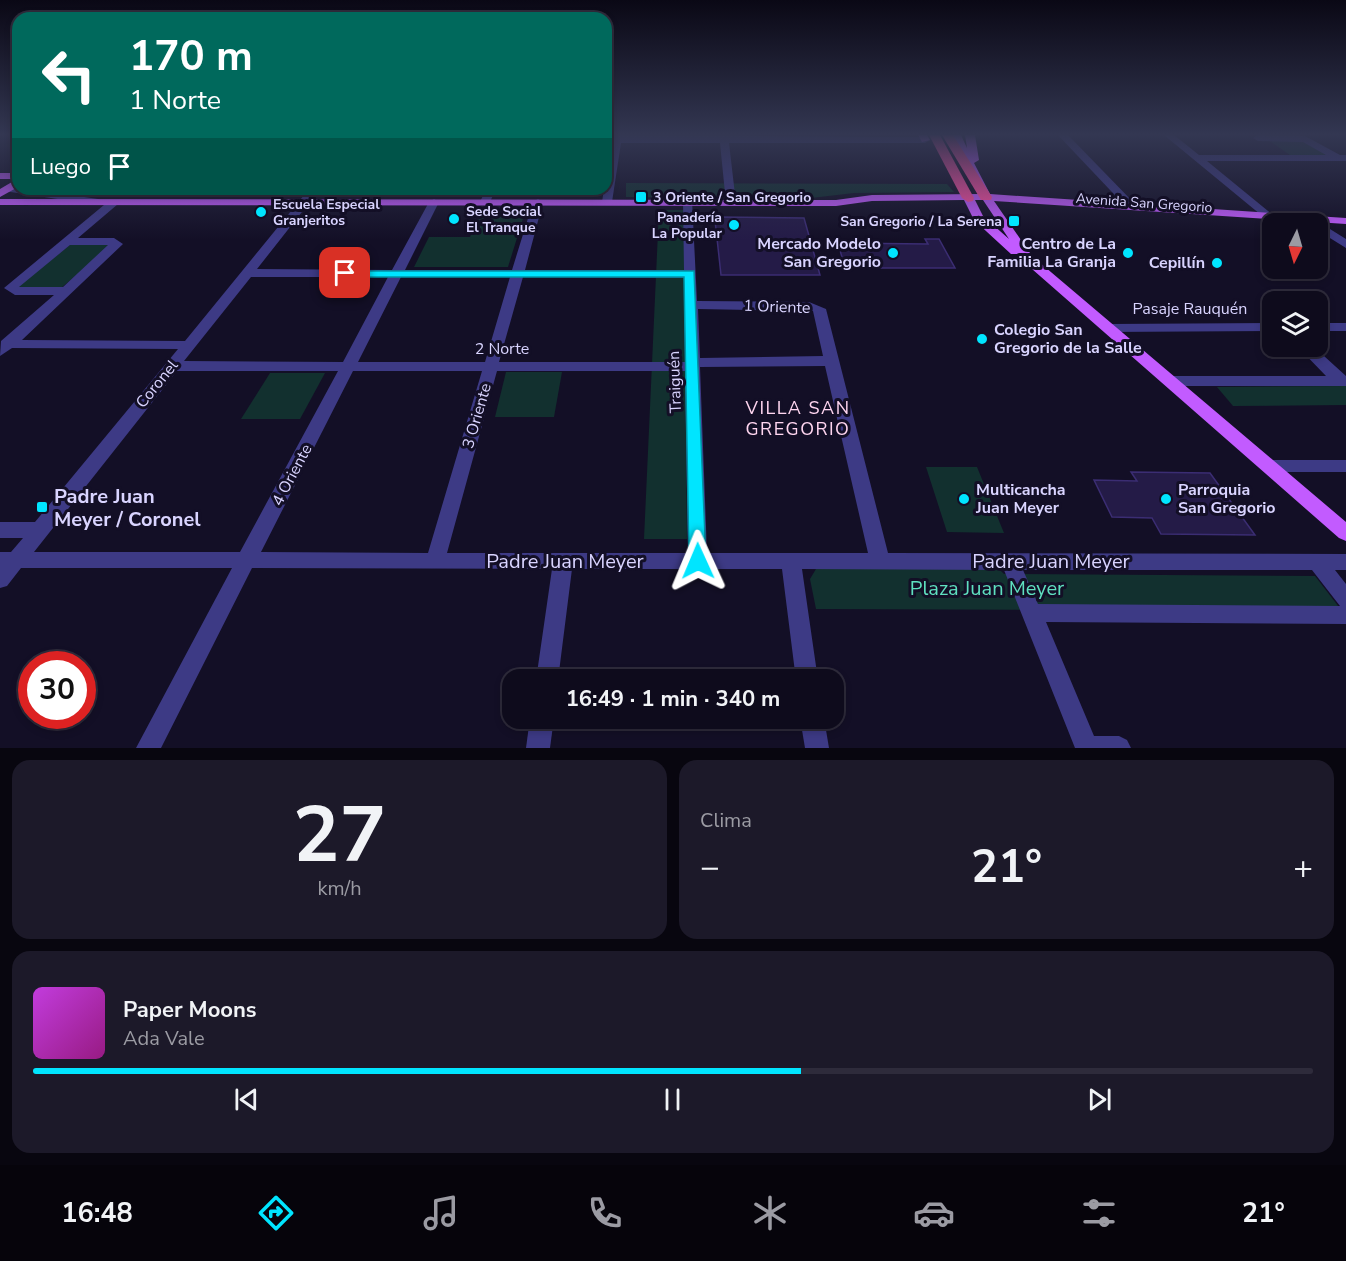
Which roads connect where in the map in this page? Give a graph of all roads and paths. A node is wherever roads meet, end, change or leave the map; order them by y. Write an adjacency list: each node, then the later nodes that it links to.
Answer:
1 (727, 170): 23 (street)
2 (952, 170): 24 (highway)
3 (969, 170): 25 (highway)
4 (974, 170): 25 (main road)
5 (978, 170): 25 (main road)
6 (1096, 170): 26 (street)
7 (1211, 170): 27 (street)
8 (49, 195): 14 (street)
9 (62, 195): 15 (street, Avenida San Gregorio)
10 (310, 195): 17 (street, Coronel)
11 (488, 195): 19 (street)
12 (608, 195): 21 (street)
13 (0, 202): 14 (main road, Avenida San Gregorio)
14 (40, 202): 15 (main road, Avenida San Gregorio)
15 (98, 202): 16 (main road, Avenida San Gregorio)
16 (114, 202): 17 (main road, Avenida San Gregorio); 35 (street)
17 (304, 202): 18 (main road, Avenida San Gregorio); 38 (street, Coronel)
18 (434, 202): 19 (main road, Avenida San Gregorio); 39 (street, 4 Oriente)
19 (485, 202): 20 (main road, Avenida San Gregorio)
20 (538, 202): 21 (main road, Avenida San Gregorio); 40 (street, 3 Oriente)
21 (607, 202): 22 (main road, Avenida San Gregorio)
22 (688, 202): 23 (main road, Avenida San Gregorio); 41 (street, Traiguén)
23 (732, 202): 24 (main road, Avenida San Gregorio)
24 (970, 202): 25 (main road, Avenida San Gregorio); 37 (main road)
25 (990, 202): 26 (main road, Avenida San Gregorio); 29 (main road, Avenida San Gregorio); 37 (main road)
26 (1132, 207): 30 (main road, Avenida San Gregorio)
27 (1262, 213)
28 (1328, 220): 31 (main road, Avenida San Gregorio)
29 (1262, 221)
30 (1262, 221)
31 (1346, 221)
32 (1328, 230): 33 (main road)
33 (1346, 231)
34 (1328, 233): 36 (street)
35 (66, 241): 42 (street); 42 (street)
36 (1346, 244)
37 (1028, 259): 47 (main road)
38 (246, 273): 39 (street); 48 (street, Coronel)
39 (397, 273): 40 (street); 54 (street, 4 Oriente)
40 (518, 273): 41 (street); 55 (street, 3 Oriente)
41 (690, 274): 43 (street, Traiguén)
42 (67, 291): 49 (street)
43 (691, 305): 51 (street, 1 Oriente); 52 (street, Traiguén)
44 (1262, 327): 47 (street, Pasaje Rauquén)
45 (1328, 327): 46 (street)
46 (1346, 327)
47 (1107, 328): 56 (main road)
48 (189, 345): 49 (street); 53 (street, Coronel)
49 (3, 347)
50 (1316, 357): 57 (street)
51 (832, 361): 52 (street, 2 Norte); 69 (street, 1 Oriente)
52 (693, 364): 55 (street, 2 Norte); 67 (street, Traiguén)
53 (172, 366): 54 (street, 2 Norte); 61 (street, Coronel)
54 (348, 366): 55 (street, 2 Norte); 64 (street, 4 Oriente)
55 (491, 367): 65 (street, 3 Oriente)
56 (1170, 381): 57 (street); 58 (main road)
57 (1343, 381)
58 (1269, 466): 59 (street); 62 (main road)
59 (1346, 466)
60 (0, 530): 61 (street)
61 (40, 530): 63 (street, Coronel)
62 (1346, 533)
63 (8, 560): 64 (street, Padre Juan Meyer); 73 (street, Coronel)
64 (248, 560): 65 (street, Padre Juan Meyer); 81 (street, 4 Oriente)
65 (435, 560): 66 (street, Padre Juan Meyer)
66 (563, 561): 67 (street, Padre Juan Meyer); 77 (street)
67 (698, 561): 68 (street, Padre Juan Meyer)
68 (791, 561): 69 (street, Padre Juan Meyer); 78 (street)
69 (880, 561): 70 (street, Padre Juan Meyer)
70 (1010, 561): 71 (street, Padre Juan Meyer); 75 (street)
71 (1317, 562): 72 (street, Padre Juan Meyer); 74 (street)
72 (1346, 562)
73 (0, 580)
74 (1346, 599)
75 (1031, 613): 76 (street); 84 (street)
76 (1346, 615)
77 (548, 669)
78 (806, 669)
79 (541, 729): 82 (street)
80 (814, 729): 83 (street)
81 (148, 748)
82 (538, 748)
83 (817, 748)
84 (1087, 748): 85 (street)
85 (1119, 748)

